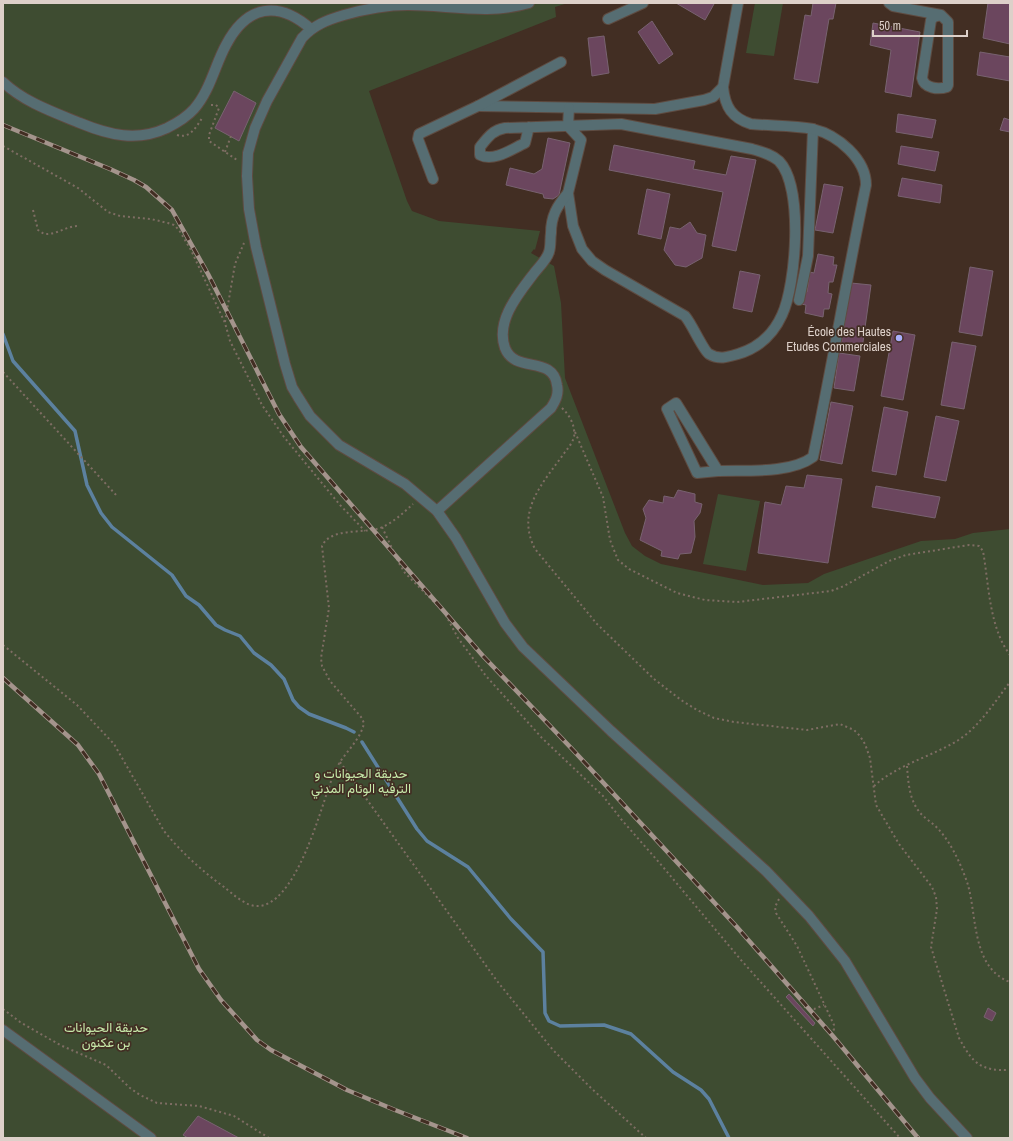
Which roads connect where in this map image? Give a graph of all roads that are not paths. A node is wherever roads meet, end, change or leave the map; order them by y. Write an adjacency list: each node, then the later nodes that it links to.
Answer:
1 (529, 3): 7 (street)
2 (643, 3): 6 (street)
3 (738, 3): 10 (street)
4 (889, 3): 5 (street)
5 (941, 15): 5 (street)
6 (608, 19)
7 (311, 29): 9 (street); 20 (street)
8 (561, 62): 11 (street)
9 (3, 82)
10 (724, 87): 12 (street); 15 (street)
11 (478, 106): 12 (street); 16 (street)
12 (569, 108): 13 (street)
13 (568, 126): 14 (street); 17 (street); 17 (street)
14 (529, 127): 14 (street)
15 (813, 129): 18 (street); 19 (street)
16 (433, 179)
17 (568, 193): 20 (street)
18 (799, 300)
19 (718, 471): 19 (street)
20 (437, 511): 23 (street)
21 (3, 1030): 22 (street)
22 (151, 1138)
23 (967, 1138)

